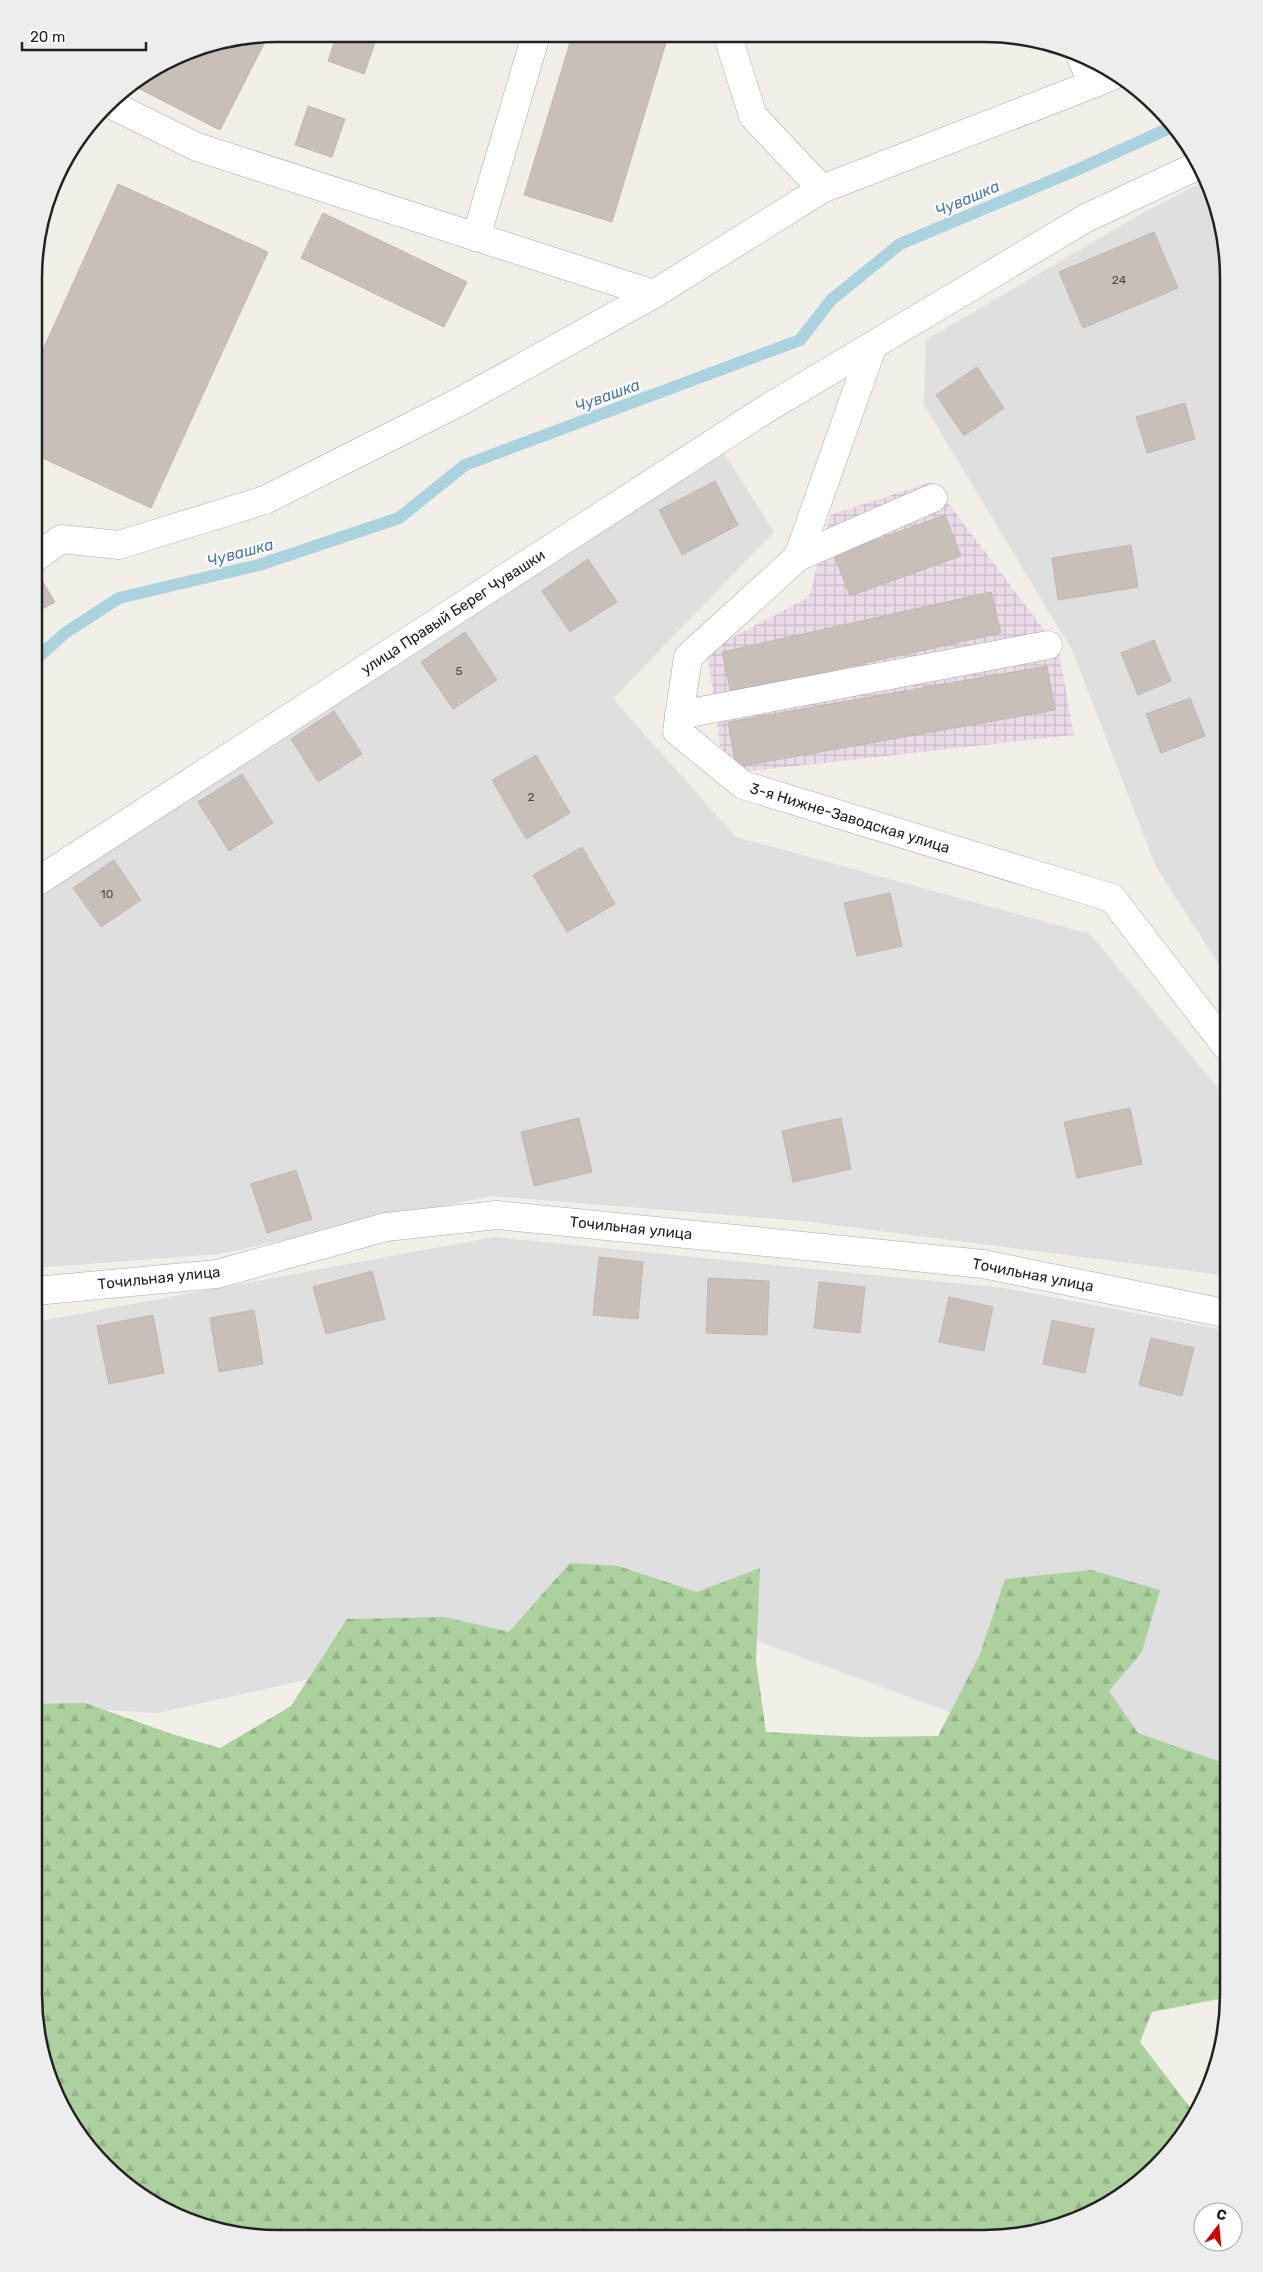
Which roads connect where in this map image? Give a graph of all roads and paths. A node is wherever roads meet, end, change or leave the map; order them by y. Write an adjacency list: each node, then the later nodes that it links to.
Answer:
1 (534, 42): 8 (street)
2 (730, 42): 7 (street)
3 (1095, 70): 4 (street)
4 (1104, 79): 7 (street)
5 (117, 107): 8 (street)
6 (1193, 167): 10 (street, улица Правый Берег Чувашки)
7 (822, 189): 9 (street)
8 (476, 237): 9 (street)
9 (654, 294): 12 (street)
10 (873, 345): 13 (street, 3-я Нижне-Заводская улица); 16 (street, улица Правый Берег Чувашки)
11 (933, 498): 13 (street)
12 (42, 553)
13 (798, 557): 15 (street, 3-я Нижне-Заводская улица)
14 (1048, 645): 15 (street)
15 (680, 715): 17 (street, 3-я Нижне-Заводская улица)
16 (42, 878)
17 (1220, 1038)
18 (42, 1290): 19 (street, Точильная улица)
19 (1220, 1312)

